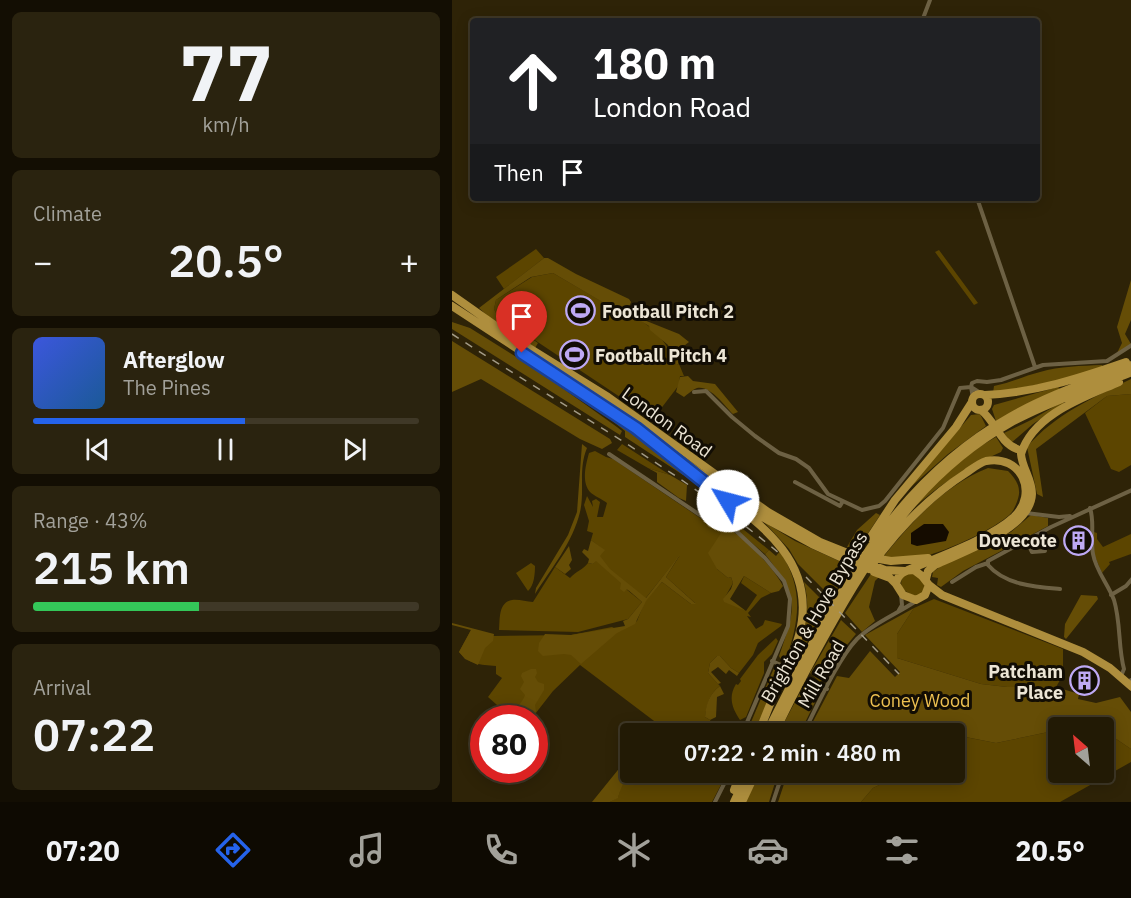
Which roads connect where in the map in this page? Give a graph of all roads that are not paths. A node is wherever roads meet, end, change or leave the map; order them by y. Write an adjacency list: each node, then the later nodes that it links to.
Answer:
1 (930, 0): 2 (street)
2 (923, 18)
3 (978, 201): 9 (street)
4 (452, 295): 36 (highway, London Road)
5 (452, 306): 16 (highway, London Road)
6 (1132, 345): 9 (street)
7 (1132, 360): 13 (highway)
8 (1132, 365): 33 (highway, Brighton & Hove Bypass)
9 (1035, 367): 11 (street)
10 (1132, 374): 19 (highway); 33 (highway, Brighton & Hove Bypass)
11 (971, 387): 13 (street); 14 (street); 25 (street)
12 (694, 392): 25 (street)
13 (983, 395): 14 (highway); 15 (highway)
14 (972, 400): 15 (highway); 33 (highway)
15 (986, 411): 17 (highway)
16 (653, 441): 44 (highway, London Road); 58 (highway)
17 (1005, 443): 19 (highway); 20 (highway)
18 (609, 454): 52 (street)
19 (1020, 454): 20 (highway); 20 (highway); 26 (highway)
20 (1009, 461): 21 (highway); 23 (highway)
21 (975, 467): 23 (highway); 33 (highway)
22 (795, 482): 25 (street)
23 (1024, 482): 37 (highway)
24 (1132, 490): 27 (street)
25 (843, 501)
26 (1031, 502): 28 (highway); 29 (street)
27 (1090, 508): 30 (street); 48 (street)
28 (1026, 513): 29 (street); 42 (highway)
29 (1036, 513): 31 (street)
30 (1079, 513): 31 (street); 32 (street)
31 (1048, 516): 32 (street)
32 (1051, 527): 34 (street)
33 (879, 540): 41 (highway); 41 (highway)
34 (1026, 540): 35 (street); 38 (street)
35 (1045, 552)
36 (850, 554): 37 (highway); 39 (highway, London Road)
37 (940, 556): 39 (highway)
38 (988, 563): 43 (street); 45 (street)
39 (906, 571): 42 (highway); 44 (highway)
40 (1132, 579): 48 (street)
41 (854, 582): 50 (highway, Brighton & Hove Bypass); 50 (highway, Brighton & Hove Bypass)
42 (927, 582): 47 (highway); 49 (highway)
43 (952, 582)
44 (896, 584): 46 (highway)
45 (1060, 589)
46 (900, 592): 49 (highway); 51 (street)
47 (942, 594): 49 (highway); 55 (highway)
48 (1111, 595): 55 (street)
49 (922, 597): 51 (street, Mill Road)
50 (836, 609): 59 (highway, Brighton & Hove Bypass); 60 (highway, Brighton & Hove Bypass)
51 (897, 613): 56 (street, Mill Road)
52 (772, 661): 53 (street); 57 (street)
53 (781, 665)
54 (809, 679): 56 (street)
55 (1129, 681)
56 (827, 688): 61 (street, Mill Road)
57 (747, 723)
58 (763, 723)
59 (772, 723)
60 (779, 723)
61 (809, 723)
62 (724, 783): 67 (street)
63 (737, 783): 68 (highway)
64 (743, 783): 69 (highway)
65 (751, 783): 70 (highway)
66 (779, 783): 71 (street)
67 (715, 802)
68 (729, 802)
69 (734, 802)
70 (742, 802)
71 (773, 802)

